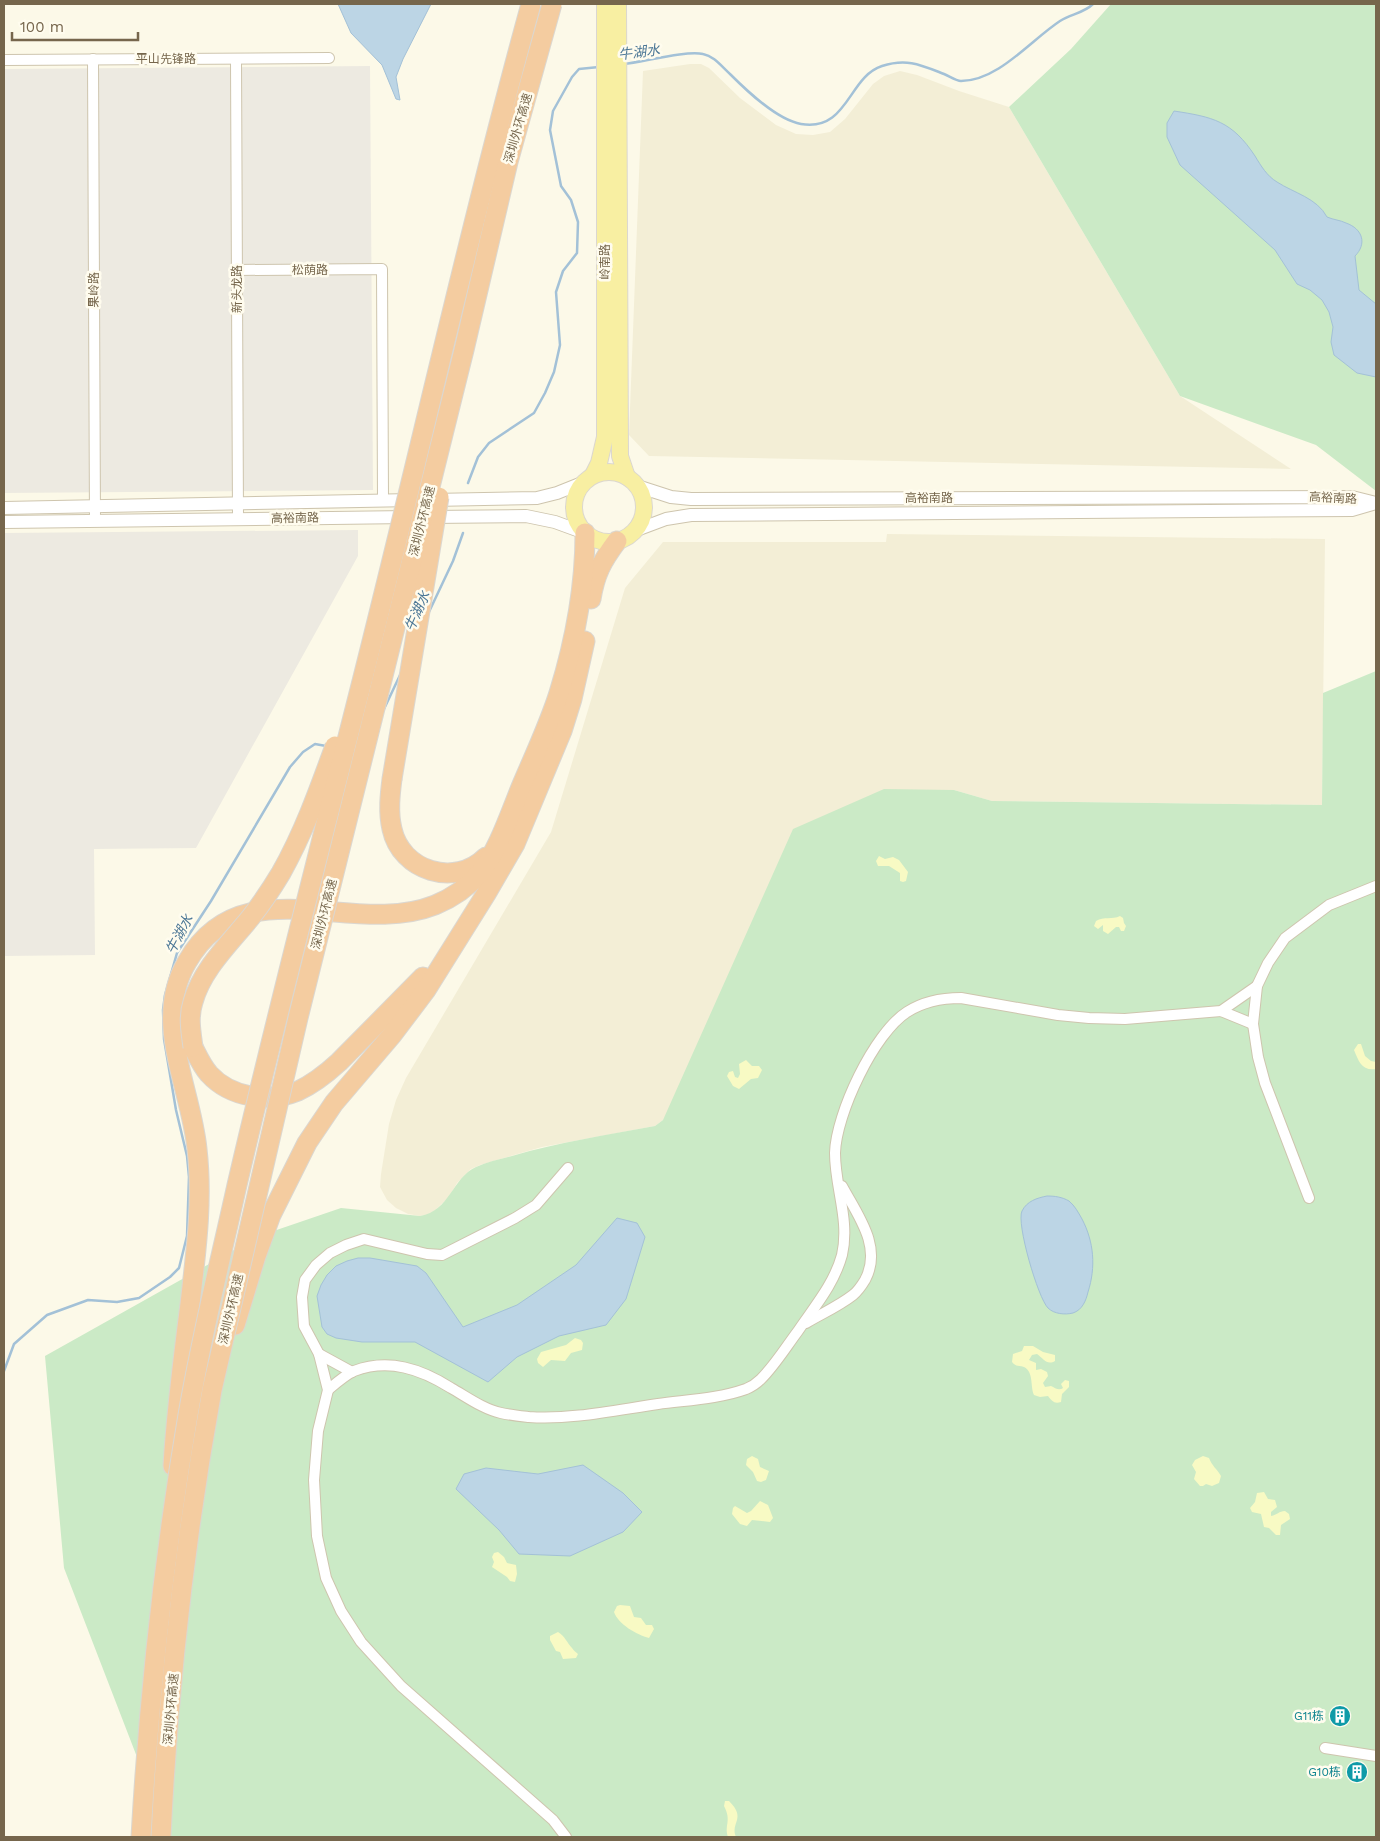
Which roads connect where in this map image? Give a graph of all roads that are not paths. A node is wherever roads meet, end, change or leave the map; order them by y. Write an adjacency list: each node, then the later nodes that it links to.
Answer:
1 (531, 4): 26 (highway, 深圳外环高速, bridge)
2 (552, 4): 12 (highway, 深圳外环高速, bridge)
3 (605, 4): 5 (main road)
4 (618, 4): 5 (main road)
5 (612, 47): 10 (main road, 岭南路)
6 (236, 58): 7 (street, 平山先锋路); 9 (street, 平山先锋路); 11 (street, 新头龙路)
7 (329, 58)
8 (4, 60): 9 (street, 平山先锋路)
9 (93, 60): 18 (street, 果岭路)
10 (612, 88): 13 (main road, 岭南路); 14 (main road, 岭南路)
11 (237, 270): 15 (street, 松荫路); 16 (street, 新头龙路)
12 (464, 350): 27 (highway, bridge); 29 (highway, 深圳外环高速, bridge)
13 (588, 479): 14 (main road); 15 (street, 高裕南路); 24 (main road)
14 (632, 481): 17 (street, 高裕南路); 23 (main road)
15 (383, 501): 16 (street, 高裕南路)
16 (238, 503): 18 (street, 高裕南路); 20 (street, 新头龙路)
17 (1376, 503): 23 (street, 高裕南路)
18 (95, 506): 19 (street, 高裕南路); 21 (street, 果岭路)
19 (4, 508)
20 (238, 519): 21 (street, 高裕南路); 24 (street, 高裕南路)
21 (95, 521): 22 (street, 高裕南路)
22 (4, 522)
23 (634, 531): 25 (main road)
24 (585, 533): 25 (main road); 27 (highway)
25 (617, 541): 30 (highway)
26 (379, 617): 30 (highway, bridge); 42 (highway, 深圳外环高速, bridge)
27 (494, 849): 29 (highway)
28 (1376, 886): 31 (street)
29 (324, 912): 40 (highway, 深圳外环高速, bridge); 42 (highway, bridge)
30 (453, 945): 40 (highway, bridge)
31 (1257, 986): 32 (street); 33 (street)
32 (1221, 1011): 33 (street); 35 (street)
33 (1253, 1024): 36 (street)
34 (568, 1168): 38 (street)
35 (836, 1174): 37 (street); 37 (street)
36 (1309, 1198)
37 (801, 1326): 39 (street)
38 (319, 1354): 39 (street); 41 (street)
39 (352, 1372): 41 (street)
40 (212, 1390): 46 (highway, 深圳外环高速, bridge)
41 (328, 1390): 47 (street)
42 (169, 1530): 45 (highway, 深圳外环高速, bridge)
43 (1325, 1748): 44 (street)
44 (1376, 1756)
45 (141, 1837)
46 (161, 1837)
47 (566, 1837)

